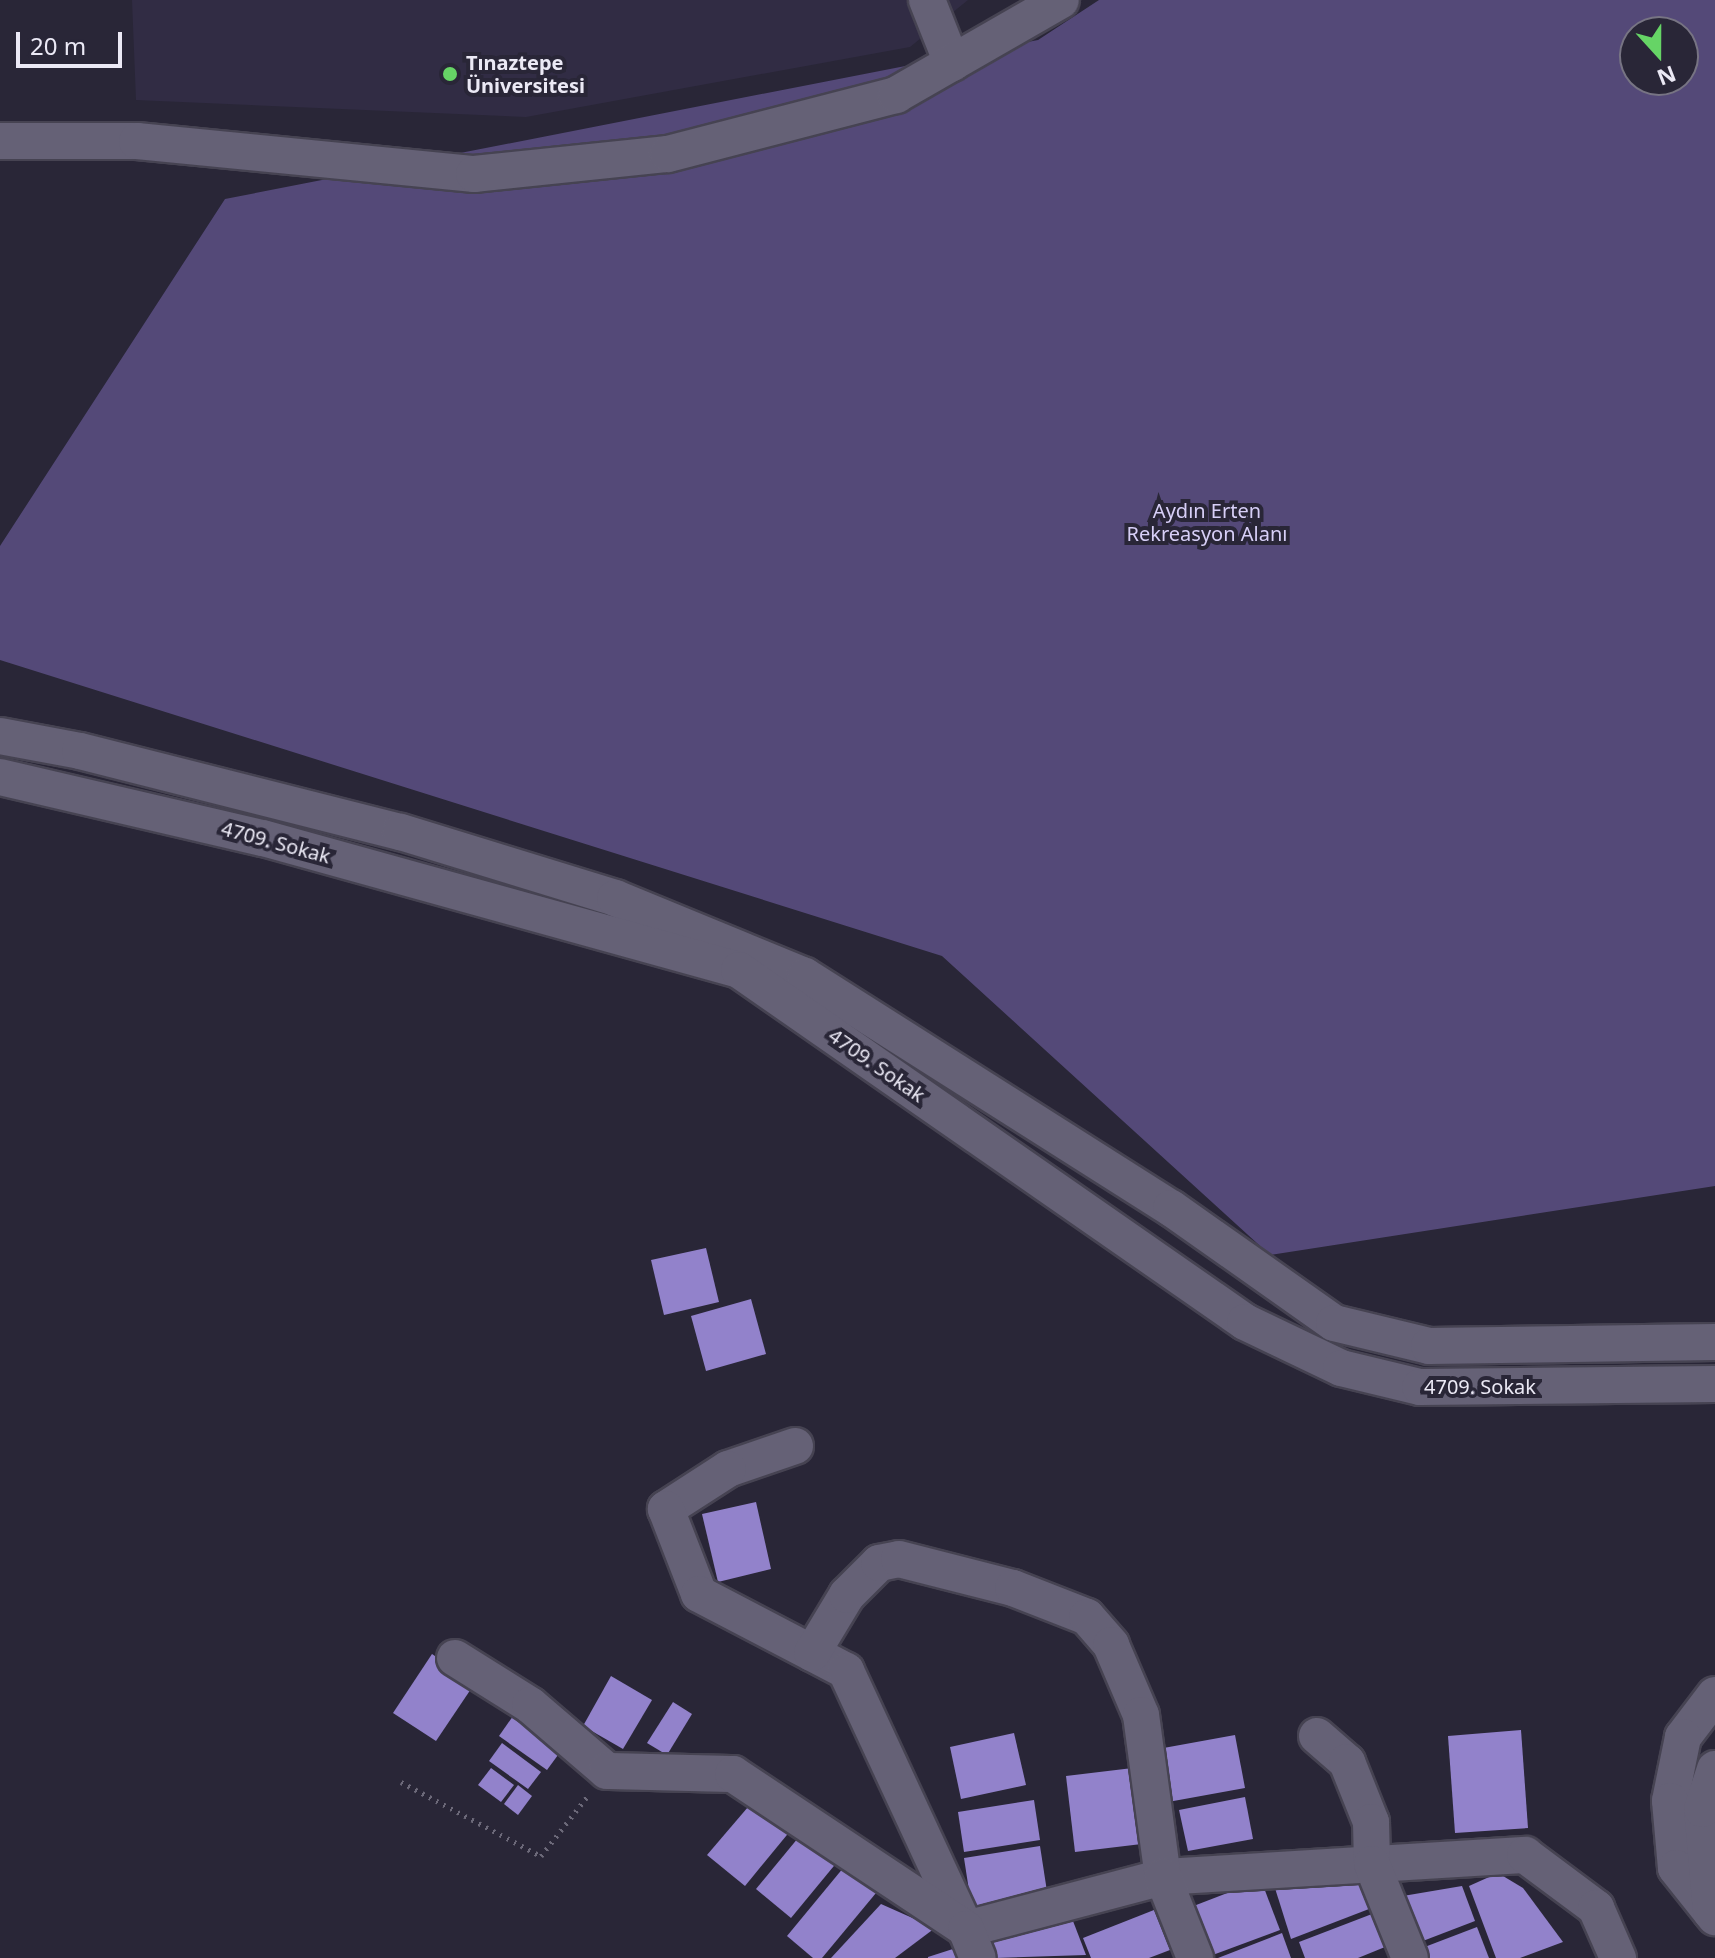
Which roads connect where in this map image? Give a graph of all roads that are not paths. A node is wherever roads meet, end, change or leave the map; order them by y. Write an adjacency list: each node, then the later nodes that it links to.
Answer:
1 (927, 0): 3 (street)
2 (1061, 0): 3 (street)
3 (952, 63): 4 (street)
4 (0, 141)
5 (0, 736): 7 (street, 4709. Sokak)
6 (0, 777): 8 (street, 4709. Sokak)
7 (1715, 1342)
8 (1715, 1384)
9 (795, 1446): 10 (street)
10 (812, 1653): 16 (street); 18 (street)
11 (455, 1658): 18 (street)
12 (1715, 1695): 17 (street)
13 (1317, 1736): 15 (street)
14 (1715, 1769): 17 (street)
15 (1372, 1864): 16 (street); 20 (street); 21 (street)
16 (1163, 1877): 18 (street); 19 (street)
17 (1713, 1914)
18 (972, 1944)
19 (1195, 1958)
20 (1410, 1958)
21 (1618, 1958)

